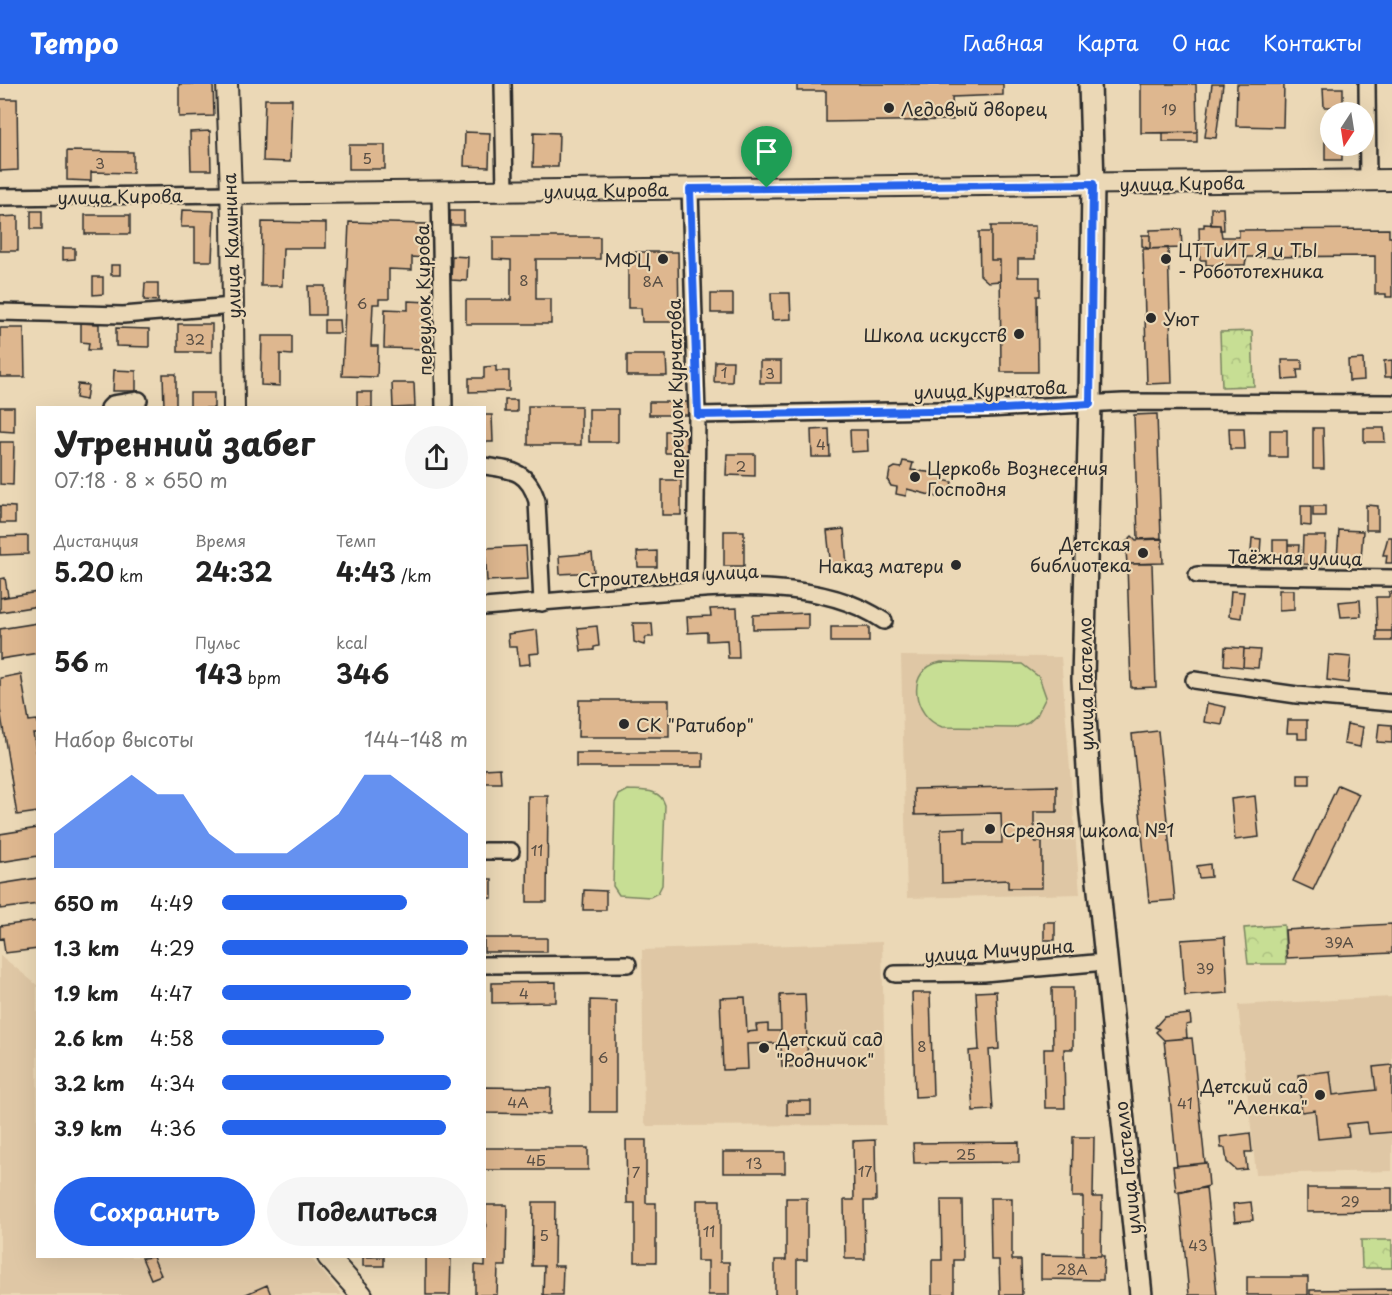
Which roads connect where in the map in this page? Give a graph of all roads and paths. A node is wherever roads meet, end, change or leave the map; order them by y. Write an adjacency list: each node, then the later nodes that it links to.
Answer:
1 (227, 84): 11 (street, улица Калинина)
2 (503, 84): 9 (street)
3 (1090, 84): 7 (main road, улица Гастелло)
4 (1366, 84): 6 (street)
5 (1392, 180): 6 (street, улица Кирова)
6 (1368, 181): 7 (street, улица Кирова)
7 (1093, 184): 8 (street, улица Кирова); 17 (main road, улица Гастелло)
8 (690, 189): 9 (street, улица Кирова); 21 (street, переулок Курчатова)
9 (505, 191): 10 (street, улица Кирова)
10 (440, 192): 11 (street, улица Кирова); 20 (street, переулок Кирова)
11 (230, 194): 12 (street, улица Кирова); 13 (street, улица Калинина)
12 (0, 196)
13 (233, 306): 14 (street); 19 (street, улица Калинина)
14 (0, 312)
15 (139, 400): 18 (street)
16 (1392, 403): 17 (street, улица Курчатова)
17 (1090, 404): 21 (street, улица Курчатова); 33 (main road, улица Гастелло)
18 (111, 406)
19 (234, 406)
20 (444, 406)
21 (698, 415): 25 (street, переулок Курчатова)
22 (486, 466): 26 (street)
23 (1197, 575): 24 (street, Таёжная улица)
24 (1392, 579)
25 (694, 589): 26 (street, Строительная улица); 28 (street, Строительная улица)
26 (542, 603): 27 (street, Строительная улица)
27 (486, 607)
28 (884, 621)
29 (1194, 680): 30 (street)
30 (1392, 704)
31 (511, 851): 32 (street)
32 (486, 852)
33 (1105, 962): 36 (street, улица Мичурина); 38 (main road, улица Гастелло)
34 (628, 964): 35 (street)
35 (486, 965)
36 (895, 974)
37 (332, 1262): 39 (street)
38 (1138, 1290)
39 (362, 1295)

